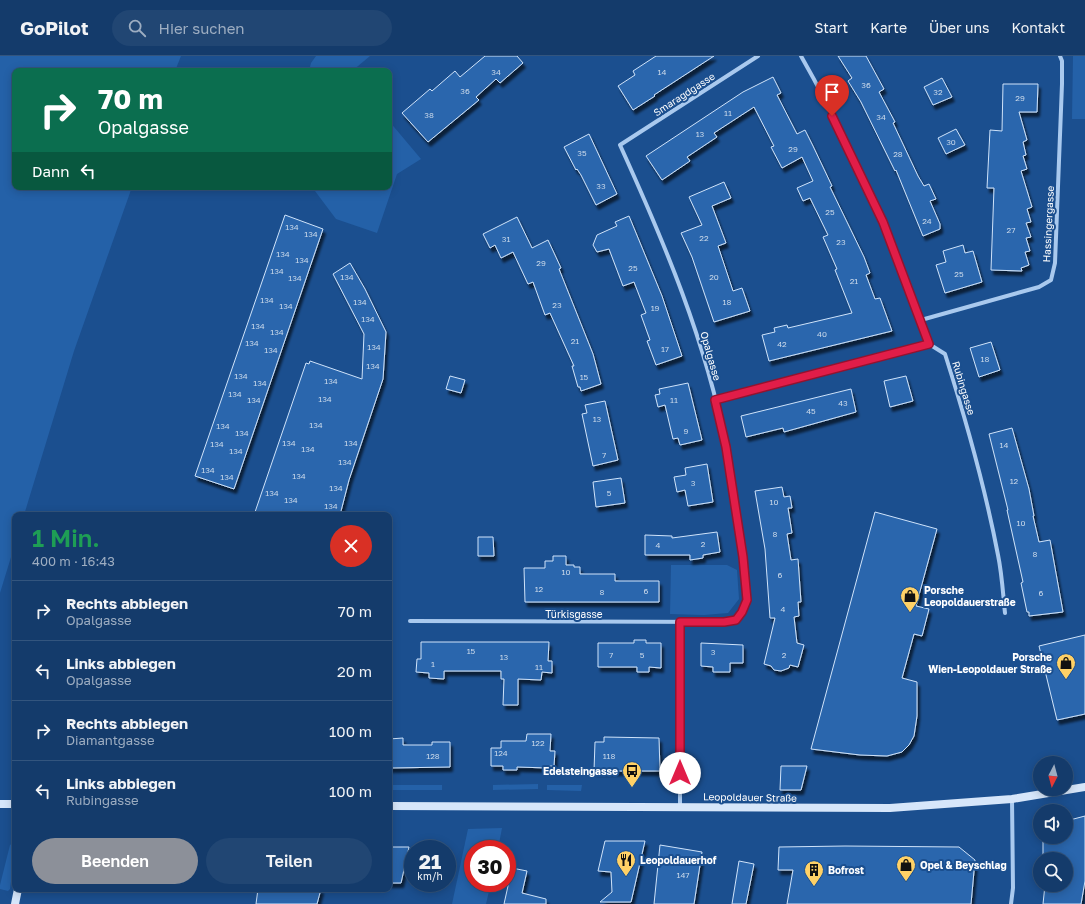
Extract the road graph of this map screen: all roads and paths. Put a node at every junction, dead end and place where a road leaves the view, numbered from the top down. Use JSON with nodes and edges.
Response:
{"nodes":[{"id":1,"x":758,"y":56,"type":"edge"},
{"id":2,"x":801,"y":56,"type":"edge"},
{"id":3,"x":1060,"y":56,"type":"edge"},
{"id":4,"x":620,"y":145,"type":"joint"},
{"id":5,"x":921,"y":320,"type":"junction"},
{"id":6,"x":929,"y":344,"type":"junction"},
{"id":7,"x":715,"y":400,"type":"junction"},
{"id":8,"x":1005,"y":613,"type":"dead end"},
{"id":9,"x":410,"y":621,"type":"dead end"},
{"id":10,"x":680,"y":622,"type":"junction"},
{"id":11,"x":1085,"y":787,"type":"edge"},
{"id":12,"x":1012,"y":799,"type":"junction"},
{"id":13,"x":0,"y":804,"type":"edge"},
{"id":14,"x":12,"y":804,"type":"edge"},
{"id":15,"x":392,"y":806,"type":"edge"},
{"id":16,"x":680,"y":807,"type":"junction"},
{"id":17,"x":17,"y":892,"type":"edge"},
{"id":18,"x":15,"y":904,"type":"edge"},
{"id":19,"x":1011,"y":904,"type":"edge"}],
"edges":[{"from":1,"to":4,"type":"street","name":"Smaragdgasse"},
{"from":2,"to":5,"type":"street"},
{"from":3,"to":5,"type":"street","name":"Hassingergasse"},
{"from":4,"to":7,"type":"street","name":"Opalgasse"},
{"from":5,"to":6,"type":"street"},
{"from":6,"to":7,"type":"street"},
{"from":6,"to":8,"type":"street","name":"Rubingasse"},
{"from":7,"to":10,"type":"street","name":"Opalgasse"},
{"from":9,"to":10,"type":"street","name":"Türkisgasse"},
{"from":10,"to":16,"type":"street"},
{"from":11,"to":12,"type":"main road","name":"Leopoldauer Straße"},
{"from":12,"to":16,"type":"main road","name":"Leopoldauer Straße"},
{"from":12,"to":19,"type":"street"},
{"from":13,"to":14,"type":"main road"},
{"from":15,"to":16,"type":"main road","name":"Leopoldauer Straße"},
{"from":17,"to":18,"type":"main road"}]}
